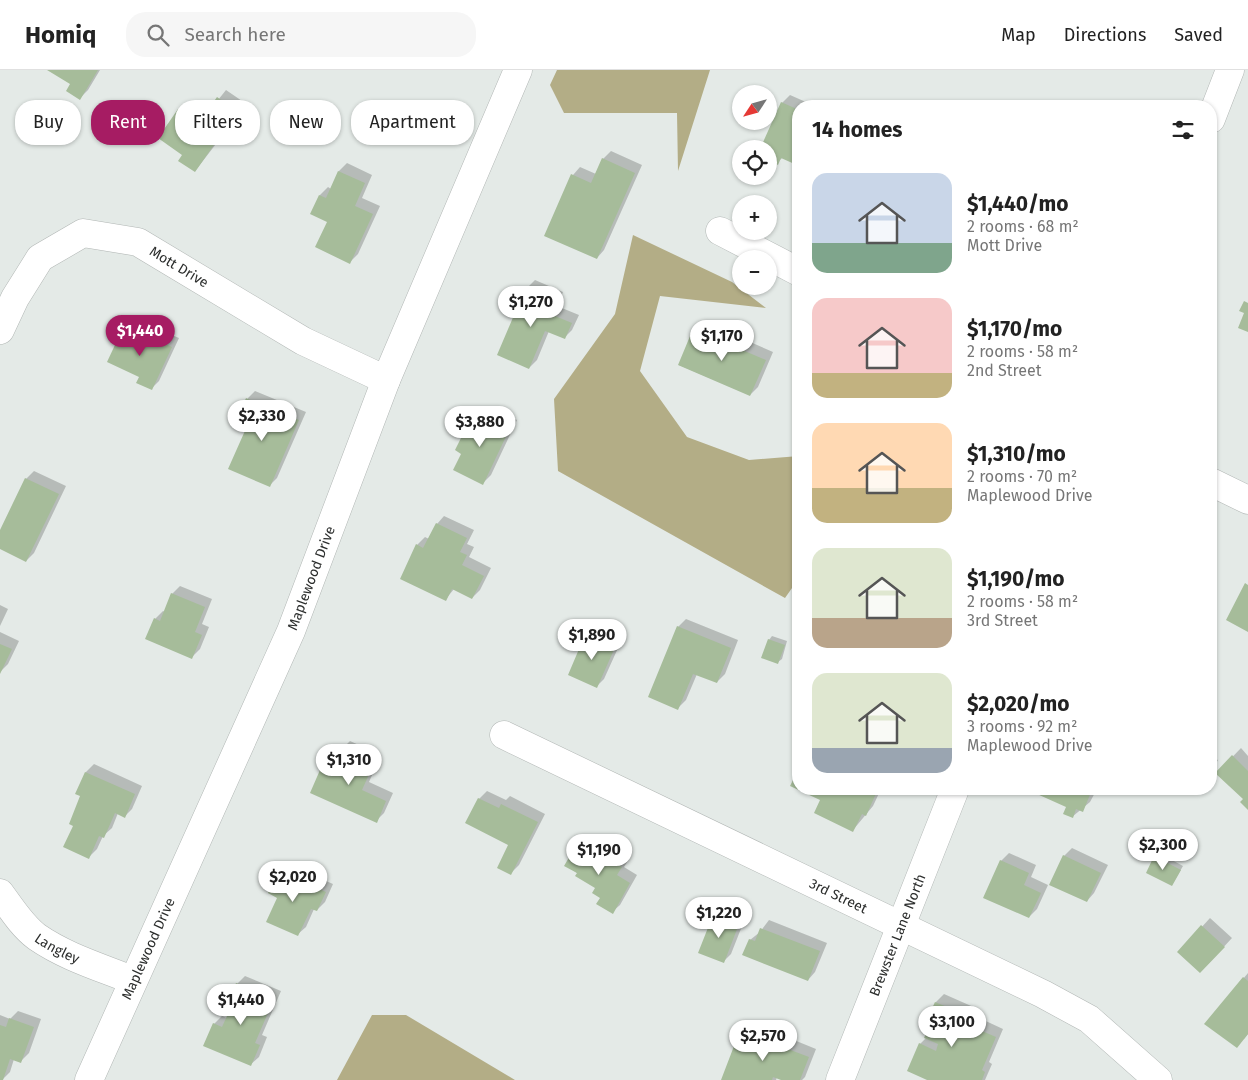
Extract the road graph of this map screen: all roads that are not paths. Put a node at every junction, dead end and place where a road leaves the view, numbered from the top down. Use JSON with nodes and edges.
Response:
{"nodes":[{"id":1,"x":518,"y":70,"type":"edge"},
{"id":2,"x":1230,"y":70,"type":"edge"},
{"id":3,"x":1217,"y":104,"type":"edge"},
{"id":4,"x":720,"y":231,"type":"dead end"},
{"id":5,"x":792,"y":268,"type":"edge"},
{"id":6,"x":0,"y":330,"type":"edge"},
{"id":7,"x":386,"y":380,"type":"junction"},
{"id":8,"x":1217,"y":485,"type":"edge"},
{"id":9,"x":1248,"y":500,"type":"edge"},
{"id":10,"x":504,"y":736,"type":"dead end"},
{"id":11,"x":953,"y":795,"type":"edge"},
{"id":12,"x":0,"y":893,"type":"edge"},
{"id":13,"x":899,"y":926,"type":"junction"},
{"id":14,"x":132,"y":980,"type":"junction"},
{"id":15,"x":89,"y":1080,"type":"edge"},
{"id":16,"x":840,"y":1080,"type":"edge"},
{"id":17,"x":1158,"y":1080,"type":"edge"}],
"edges":[{"from":1,"to":7,"type":"street","name":"Maplewood Drive"},
{"from":2,"to":3,"type":"street"},
{"from":4,"to":5,"type":"street"},
{"from":6,"to":7,"type":"street","name":"Mott Drive"},
{"from":7,"to":14,"type":"street","name":"Maplewood Drive"},
{"from":8,"to":9,"type":"street"},
{"from":10,"to":13,"type":"street","name":"3rd Street"},
{"from":11,"to":13,"type":"street","name":"Brewster Lane North"},
{"from":12,"to":14,"type":"street","name":"Langley"},
{"from":13,"to":16,"type":"street","name":"Brewster Lane North"},
{"from":13,"to":17,"type":"street","name":"3rd Street"},
{"from":14,"to":15,"type":"street","name":"Maplewood Drive"}]}
